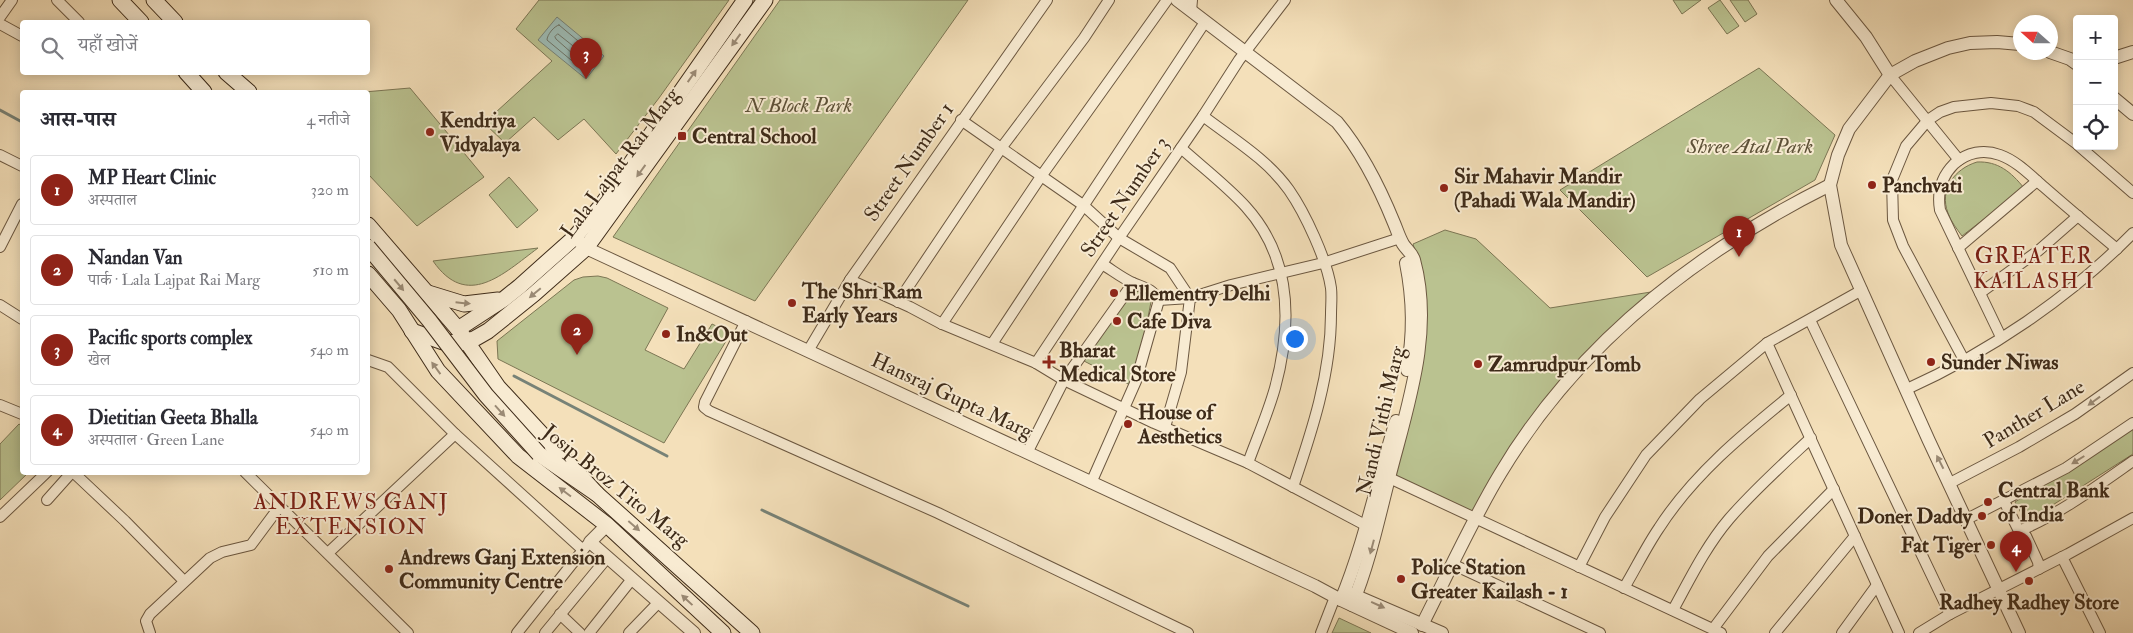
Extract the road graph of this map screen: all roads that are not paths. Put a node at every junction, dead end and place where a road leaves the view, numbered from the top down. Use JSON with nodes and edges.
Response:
{"nodes":[{"id":1,"x":12,"y":0,"type":"edge"},
{"id":2,"x":56,"y":0,"type":"edge"},
{"id":3,"x":120,"y":0,"type":"edge"},
{"id":4,"x":154,"y":0,"type":"edge"},
{"id":5,"x":745,"y":0,"type":"edge"},
{"id":6,"x":765,"y":0,"type":"edge"},
{"id":7,"x":1047,"y":0,"type":"edge"},
{"id":8,"x":1109,"y":0,"type":"edge"},
{"id":9,"x":1167,"y":0,"type":"edge"},
{"id":10,"x":1177,"y":0,"type":"edge"},
{"id":11,"x":1285,"y":0,"type":"edge"},
{"id":12,"x":1836,"y":0,"type":"edge"},
{"id":13,"x":1192,"y":5,"type":"edge"},
{"id":14,"x":0,"y":16,"type":"edge"},
{"id":15,"x":77,"y":20,"type":"edge"},
{"id":16,"x":139,"y":20,"type":"edge"},
{"id":17,"x":173,"y":20,"type":"edge"},
{"id":18,"x":1205,"y":22,"type":"junction"},
{"id":19,"x":0,"y":24,"type":"edge"},
{"id":20,"x":20,"y":35,"type":"edge"},
{"id":21,"x":2013,"y":43,"type":"edge"},
{"id":22,"x":1245,"y":51,"type":"junction"},
{"id":23,"x":2133,"y":52,"type":"edge"},
{"id":24,"x":2058,"y":55,"type":"edge"},
{"id":25,"x":2118,"y":57,"type":"edge"},
{"id":26,"x":2073,"y":60,"type":"edge"},
{"id":27,"x":189,"y":75,"type":"edge"},
{"id":28,"x":222,"y":75,"type":"edge"},
{"id":29,"x":229,"y":75,"type":"edge"},
{"id":30,"x":1890,"y":75,"type":"junction"},
{"id":31,"x":202,"y":90,"type":"edge"},
{"id":32,"x":234,"y":90,"type":"edge"},
{"id":33,"x":247,"y":90,"type":"edge"},
{"id":34,"x":2118,"y":101,"type":"edge"},
{"id":35,"x":2133,"y":114,"type":"edge"},
{"id":36,"x":1203,"y":116,"type":"junction"},
{"id":37,"x":961,"y":120,"type":"junction"},
{"id":38,"x":1928,"y":120,"type":"junction"},
{"id":39,"x":2073,"y":141,"type":"edge"},
{"id":40,"x":1002,"y":147,"type":"junction"},
{"id":41,"x":1181,"y":148,"type":"junction"},
{"id":42,"x":2084,"y":150,"type":"edge"},
{"id":43,"x":0,"y":155,"type":"edge"},
{"id":44,"x":1960,"y":160,"type":"junction"},
{"id":45,"x":20,"y":165,"type":"edge"},
{"id":46,"x":1042,"y":176,"type":"junction"},
{"id":47,"x":2037,"y":182,"type":"junction"},
{"id":48,"x":1830,"y":184,"type":"junction"},
{"id":49,"x":2133,"y":193,"type":"edge"},
{"id":50,"x":1084,"y":205,"type":"junction"},
{"id":51,"x":20,"y":208,"type":"edge"},
{"id":52,"x":2078,"y":216,"type":"junction"},
{"id":53,"x":370,"y":226,"type":"edge"},
{"id":54,"x":2133,"y":234,"type":"edge"},
{"id":55,"x":575,"y":237,"type":"junction"},
{"id":56,"x":1119,"y":238,"type":"junction"},
{"id":57,"x":1402,"y":242,"type":"junction"},
{"id":58,"x":0,"y":247,"type":"edge"},
{"id":59,"x":586,"y":248,"type":"junction"},
{"id":60,"x":1958,"y":248,"type":"junction"},
{"id":61,"x":370,"y":249,"type":"edge"},
{"id":62,"x":2117,"y":250,"type":"junction"},
{"id":63,"x":1323,"y":262,"type":"junction"},
{"id":64,"x":1102,"y":264,"type":"junction"},
{"id":65,"x":1282,"y":273,"type":"junction"},
{"id":66,"x":370,"y":276,"type":"edge"},
{"id":67,"x":850,"y":280,"type":"junction"},
{"id":68,"x":1133,"y":283,"type":"junction"},
{"id":69,"x":1862,"y":290,"type":"junction"},
{"id":70,"x":424,"y":292,"type":"junction"},
{"id":71,"x":1980,"y":293,"type":"junction"},
{"id":72,"x":1190,"y":298,"type":"junction"},
{"id":73,"x":504,"y":299,"type":"junction"},
{"id":74,"x":1159,"y":300,"type":"junction"},
{"id":75,"x":898,"y":302,"type":"junction"},
{"id":76,"x":0,"y":305,"type":"edge"},
{"id":77,"x":20,"y":318,"type":"edge"},
{"id":78,"x":1810,"y":320,"type":"junction"},
{"id":79,"x":746,"y":321,"type":"junction"},
{"id":80,"x":942,"y":324,"type":"junction"},
{"id":81,"x":458,"y":329,"type":"junction"},
{"id":82,"x":412,"y":331,"type":"junction"},
{"id":83,"x":488,"y":331,"type":"junction"},
{"id":84,"x":2001,"y":337,"type":"junction"},
{"id":85,"x":466,"y":342,"type":"junction"},
{"id":86,"x":1768,"y":343,"type":"junction"},
{"id":87,"x":992,"y":344,"type":"junction"},
{"id":88,"x":808,"y":350,"type":"junction"},
{"id":89,"x":1964,"y":360,"type":"junction"},
{"id":90,"x":370,"y":361,"type":"edge"},
{"id":91,"x":1036,"y":363,"type":"junction"},
{"id":92,"x":483,"y":365,"type":"junction"},
{"id":93,"x":2133,"y":373,"type":"edge"},
{"id":94,"x":1064,"y":380,"type":"junction"},
{"id":95,"x":454,"y":389,"type":"junction"},
{"id":96,"x":1907,"y":389,"type":"junction"},
{"id":97,"x":1791,"y":395,"type":"junction"},
{"id":98,"x":0,"y":405,"type":"edge"},
{"id":99,"x":1125,"y":408,"type":"junction"},
{"id":100,"x":20,"y":413,"type":"edge"},
{"id":101,"x":2133,"y":423,"type":"edge"},
{"id":102,"x":1165,"y":427,"type":"junction"},
{"id":103,"x":455,"y":434,"type":"junction"},
{"id":104,"x":1810,"y":438,"type":"junction"},
{"id":105,"x":1028,"y":453,"type":"junction"},
{"id":106,"x":2133,"y":461,"type":"edge"},
{"id":107,"x":1248,"y":463,"type":"junction"},
{"id":108,"x":43,"y":475,"type":"edge"},
{"id":109,"x":70,"y":475,"type":"edge"},
{"id":110,"x":76,"y":475,"type":"edge"},
{"id":111,"x":248,"y":475,"type":"edge"},
{"id":112,"x":1384,"y":475,"type":"junction"},
{"id":113,"x":1091,"y":483,"type":"junction"},
{"id":114,"x":1950,"y":483,"type":"junction"},
{"id":115,"x":1293,"y":487,"type":"junction"},
{"id":116,"x":1834,"y":489,"type":"junction"},
{"id":117,"x":598,"y":494,"type":"junction"},
{"id":118,"x":47,"y":500,"type":"dead end"},
{"id":119,"x":2004,"y":501,"type":"junction"},
{"id":120,"x":280,"y":506,"type":"junction"},
{"id":121,"x":0,"y":517,"type":"edge"},
{"id":122,"x":1475,"y":518,"type":"junction"},
{"id":123,"x":2133,"y":518,"type":"edge"},
{"id":124,"x":1966,"y":519,"type":"junction"},
{"id":125,"x":607,"y":525,"type":"junction"},
{"id":126,"x":1367,"y":526,"type":"junction"},
{"id":127,"x":2019,"y":531,"type":"junction"},
{"id":128,"x":1855,"y":536,"type":"junction"},
{"id":129,"x":586,"y":546,"type":"junction"},
{"id":130,"x":328,"y":553,"type":"junction"},
{"id":131,"x":2062,"y":557,"type":"junction"},
{"id":132,"x":607,"y":558,"type":"junction"},
{"id":133,"x":1452,"y":564,"type":"junction"},
{"id":134,"x":1579,"y":567,"type":"junction"},
{"id":135,"x":2039,"y":569,"type":"junction"},
{"id":136,"x":632,"y":579,"type":"junction"},
{"id":137,"x":184,"y":581,"type":"junction"},
{"id":138,"x":1877,"y":585,"type":"junction"},
{"id":139,"x":1624,"y":588,"type":"junction"},
{"id":140,"x":1999,"y":589,"type":"junction"},
{"id":141,"x":1346,"y":598,"type":"junction"},
{"id":142,"x":659,"y":602,"type":"junction"},
{"id":143,"x":1673,"y":610,"type":"junction"},
{"id":144,"x":560,"y":614,"type":"junction"},
{"id":145,"x":1950,"y":614,"type":"junction"},
{"id":146,"x":1422,"y":625,"type":"junction"},
{"id":147,"x":686,"y":631,"type":"edge"},
{"id":148,"x":1717,"y":631,"type":"edge"},
{"id":149,"x":150,"y":633,"type":"edge"},
{"id":150,"x":408,"y":633,"type":"edge"},
{"id":151,"x":517,"y":633,"type":"edge"},
{"id":152,"x":545,"y":633,"type":"edge"},
{"id":153,"x":580,"y":633,"type":"edge"},
{"id":154,"x":589,"y":633,"type":"edge"},
{"id":155,"x":630,"y":633,"type":"edge"},
{"id":156,"x":723,"y":633,"type":"edge"},
{"id":157,"x":752,"y":633,"type":"edge"},
{"id":158,"x":1188,"y":633,"type":"edge"},
{"id":159,"x":1321,"y":633,"type":"edge"},
{"id":160,"x":1412,"y":633,"type":"edge"},
{"id":161,"x":1442,"y":633,"type":"edge"},
{"id":162,"x":1600,"y":633,"type":"edge"},
{"id":163,"x":1775,"y":633,"type":"edge"},
{"id":164,"x":1842,"y":633,"type":"edge"},
{"id":165,"x":1899,"y":633,"type":"edge"},
{"id":166,"x":1919,"y":633,"type":"edge"},
{"id":167,"x":2019,"y":633,"type":"edge"},
{"id":168,"x":2100,"y":633,"type":"edge"}],
"edges":[{"from":1,"to":14,"type":"street"},
{"from":2,"to":15,"type":"street"},
{"from":3,"to":16,"type":"main road"},
{"from":4,"to":17,"type":"main road"},
{"from":55,"to":5,"type":"main road","name":"Lala Lajpat Rai Marg","one_way":true},
{"from":6,"to":59,"type":"main road","name":"Lala Lajpat Rai Marg","one_way":true},
{"from":7,"to":37,"type":"street","name":"Street Number 1"},
{"from":8,"to":40,"type":"street"},
{"from":9,"to":46,"type":"street"},
{"from":10,"to":13,"type":"street","name":"Nandi Vithi Marg"},
{"from":11,"to":22,"type":"street","name":"Street Number 3"},
{"from":12,"to":30,"type":"street"},
{"from":13,"to":18,"type":"street","name":"Nandi Vithi Marg"},
{"from":18,"to":22,"type":"street","name":"Nandi Vithi Marg"},
{"from":18,"to":50,"type":"street"},
{"from":19,"to":20,"type":"street"},
{"from":21,"to":30,"type":"street"},
{"from":22,"to":36,"type":"street","name":"Street Number 3"},
{"from":22,"to":57,"type":"street","name":"Nandi Vithi Marg"},
{"from":23,"to":25,"type":"street"},
{"from":24,"to":26,"type":"street"},
{"from":27,"to":31,"type":"main road"},
{"from":28,"to":32,"type":"main road"},
{"from":29,"to":33,"type":"main road"},
{"from":30,"to":38,"type":"street"},
{"from":30,"to":48,"type":"street"},
{"from":34,"to":35,"type":"street"},
{"from":36,"to":41,"type":"street","name":"Street Number 3"},
{"from":36,"to":63,"type":"street"},
{"from":37,"to":40,"type":"street"},
{"from":37,"to":67,"type":"street","name":"Street Number 1"},
{"from":38,"to":39,"type":"street"},
{"from":38,"to":44,"type":"street"},
{"from":38,"to":89,"type":"street"},
{"from":40,"to":46,"type":"street"},
{"from":40,"to":75,"type":"street"},
{"from":41,"to":56,"type":"street","name":"Street Number 3"},
{"from":41,"to":65,"type":"street"},
{"from":42,"to":49,"type":"street"},
{"from":43,"to":45,"type":"street"},
{"from":44,"to":47,"type":"street"},
{"from":44,"to":60,"type":"street"},
{"from":46,"to":50,"type":"street"},
{"from":46,"to":80,"type":"street"},
{"from":47,"to":52,"type":"street"},
{"from":47,"to":60,"type":"street"},
{"from":48,"to":69,"type":"street"},
{"from":48,"to":122,"type":"street"},
{"from":50,"to":56,"type":"street"},
{"from":50,"to":87,"type":"street"},
{"from":51,"to":58,"type":"street"},
{"from":52,"to":62,"type":"street"},
{"from":52,"to":71,"type":"street"},
{"from":53,"to":70,"type":"main road"},
{"from":54,"to":62,"type":"street"},
{"from":55,"to":59,"type":"street","name":"Hansraj Gupta Marg"},
{"from":55,"to":73,"type":"main road","name":"Lala Lajpat Rai Marg"},
{"from":56,"to":64,"type":"street","name":"Street Number 3"},
{"from":56,"to":72,"type":"street"},
{"from":57,"to":63,"type":"street"},
{"from":57,"to":112,"type":"street","name":"Nandi Vithi Marg"},
{"from":59,"to":79,"type":"street","name":"Hansraj Gupta Marg"},
{"from":59,"to":83,"type":"main road","name":"Lala Lajpat Rai Marg","one_way":true},
{"from":60,"to":71,"type":"street"},
{"from":61,"to":117,"type":"main road","name":"Josip Broz Tito Marg","one_way":true,"bridge":true},
{"from":62,"to":84,"type":"street"},
{"from":63,"to":65,"type":"street"},
{"from":63,"to":115,"type":"street"},
{"from":64,"to":68,"type":"street"},
{"from":64,"to":91,"type":"street","name":"Street Number 3"},
{"from":65,"to":72,"type":"street"},
{"from":65,"to":107,"type":"street"},
{"from":66,"to":82,"type":"main road","name":"Josip Broz Tito Marg"},
{"from":67,"to":75,"type":"street"},
{"from":67,"to":88,"type":"street","name":"Street Number 1"},
{"from":68,"to":74,"type":"street"},
{"from":68,"to":94,"type":"street"},
{"from":69,"to":78,"type":"street"},
{"from":69,"to":96,"type":"street"},
{"from":70,"to":73,"type":"main road","one_way":true},
{"from":70,"to":81,"type":"main road"},
{"from":71,"to":84,"type":"street"},
{"from":72,"to":74,"type":"street"},
{"from":72,"to":102,"type":"street"},
{"from":73,"to":81,"type":"main road","name":"Lala Lajpat Rai Marg"},
{"from":74,"to":99,"type":"street"},
{"from":75,"to":80,"type":"street"},
{"from":76,"to":77,"type":"street"},
{"from":78,"to":86,"type":"street"},
{"from":78,"to":145,"type":"street"},
{"from":79,"to":88,"type":"street","name":"Hansraj Gupta Marg"},
{"from":79,"to":158,"type":"street"},
{"from":80,"to":87,"type":"street"},
{"from":81,"to":85,"type":"main road"},
{"from":82,"to":85,"type":"main road"},
{"from":95,"to":82,"type":"main road","name":"Josip Broz Tito Marg","one_way":true},
{"from":83,"to":85,"type":"main road","name":"Lala Lajpat Rai Marg"},
{"from":83,"to":92,"type":"main road"},
{"from":84,"to":89,"type":"street"},
{"from":85,"to":92,"type":"main road"},
{"from":86,"to":97,"type":"street"},
{"from":86,"to":134,"type":"street"},
{"from":87,"to":91,"type":"street"},
{"from":88,"to":105,"type":"street","name":"Hansraj Gupta Marg"},
{"from":89,"to":96,"type":"street"},
{"from":90,"to":103,"type":"street"},
{"from":91,"to":94,"type":"street"},
{"from":92,"to":95,"type":"main road"},
{"from":92,"to":117,"type":"main road"},
{"from":93,"to":114,"type":"street","name":"Panther Lane","one_way":true},
{"from":94,"to":99,"type":"street"},
{"from":94,"to":105,"type":"street"},
{"from":125,"to":95,"type":"main road","name":"Josip Broz Tito Marg","one_way":true},
{"from":114,"to":96,"type":"street","one_way":true},
{"from":97,"to":104,"type":"street"},
{"from":97,"to":139,"type":"street"},
{"from":98,"to":100,"type":"street"},
{"from":99,"to":102,"type":"street"},
{"from":99,"to":113,"type":"street"},
{"from":101,"to":119,"type":"street","one_way":true},
{"from":102,"to":107,"type":"street"},
{"from":103,"to":129,"type":"street"},
{"from":103,"to":130,"type":"street"},
{"from":104,"to":116,"type":"street"},
{"from":104,"to":143,"type":"street"},
{"from":105,"to":113,"type":"street","name":"Hansraj Gupta Marg"},
{"from":106,"to":127,"type":"street"},
{"from":107,"to":115,"type":"street"},
{"from":108,"to":121,"type":"street"},
{"from":109,"to":118,"type":"street"},
{"from":110,"to":137,"type":"street"},
{"from":111,"to":120,"type":"street"},
{"from":112,"to":122,"type":"street"},
{"from":112,"to":126,"type":"street","name":"Nandi Vithi Marg"},
{"from":112,"to":141,"type":"street","name":"Nandi Vithi Marg","one_way":true},
{"from":113,"to":141,"type":"street","name":"Hansraj Gupta Marg"},
{"from":114,"to":124,"type":"street"},
{"from":115,"to":126,"type":"street"},
{"from":116,"to":128,"type":"street"},
{"from":116,"to":148,"type":"street"},
{"from":117,"to":157,"type":"main road","name":"Josip Broz Tito Marg","one_way":true},
{"from":119,"to":124,"type":"street"},
{"from":119,"to":127,"type":"street"},
{"from":120,"to":130,"type":"street"},
{"from":120,"to":137,"type":"street"},
{"from":122,"to":133,"type":"street"},
{"from":122,"to":134,"type":"street"},
{"from":123,"to":131,"type":"street"},
{"from":124,"to":140,"type":"street"},
{"from":125,"to":129,"type":"street"},
{"from":156,"to":125,"type":"main road","name":"Josip Broz Tito Marg","one_way":true},
{"from":126,"to":141,"type":"street","name":"Nandi Vithi Marg"},
{"from":127,"to":135,"type":"street"},
{"from":128,"to":138,"type":"street"},
{"from":128,"to":163,"type":"street"},
{"from":129,"to":132,"type":"street"},
{"from":129,"to":151,"type":"street"},
{"from":130,"to":150,"type":"street"},
{"from":131,"to":135,"type":"street"},
{"from":131,"to":168,"type":"street"},
{"from":132,"to":136,"type":"street"},
{"from":132,"to":144,"type":"street"},
{"from":133,"to":146,"type":"street"},
{"from":133,"to":162,"type":"street"},
{"from":134,"to":139,"type":"street"},
{"from":135,"to":140,"type":"street"},
{"from":136,"to":142,"type":"street"},
{"from":136,"to":154,"type":"street"},
{"from":137,"to":149,"type":"street"},
{"from":138,"to":164,"type":"street"},
{"from":138,"to":165,"type":"street"},
{"from":139,"to":143,"type":"street"},
{"from":140,"to":145,"type":"street"},
{"from":140,"to":167,"type":"street"},
{"from":141,"to":146,"type":"street","name":"Hansraj Gupta Marg","one_way":true},
{"from":141,"to":159,"type":"street"},
{"from":141,"to":160,"type":"street","name":"Hansraj Gupta Marg"},
{"from":142,"to":147,"type":"street"},
{"from":142,"to":155,"type":"street"},
{"from":143,"to":148,"type":"street"},
{"from":144,"to":152,"type":"street"},
{"from":144,"to":153,"type":"street"},
{"from":145,"to":166,"type":"street"},
{"from":146,"to":161,"type":"street","name":"Hansraj Gupta Marg"}]}
